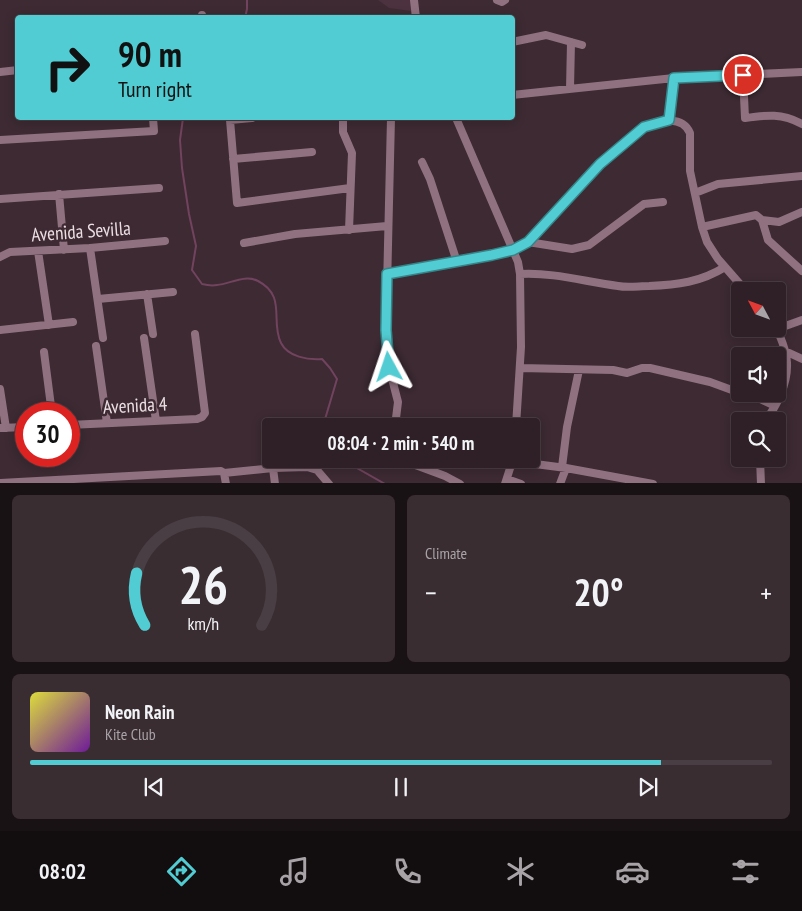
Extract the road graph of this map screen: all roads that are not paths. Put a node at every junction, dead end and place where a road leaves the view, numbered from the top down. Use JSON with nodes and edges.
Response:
{"nodes":[{"id":1,"x":414,"y":0,"type":"edge"},
{"id":2,"x":497,"y":0,"type":"edge"},
{"id":3,"x":505,"y":0,"type":"edge"},
{"id":4,"x":416,"y":15,"type":"edge"},
{"id":5,"x":515,"y":41,"type":"edge"},
{"id":6,"x":571,"y":42,"type":"junction"},
{"id":7,"x":582,"y":45,"type":"dead end"},
{"id":8,"x":15,"y":70,"type":"edge"},
{"id":9,"x":0,"y":72,"type":"edge"},
{"id":10,"x":802,"y":72,"type":"edge"},
{"id":11,"x":743,"y":75,"type":"junction"},
{"id":12,"x":674,"y":78,"type":"junction"},
{"id":13,"x":570,"y":89,"type":"junction"},
{"id":14,"x":515,"y":95,"type":"edge"},
{"id":15,"x":153,"y":120,"type":"edge"},
{"id":16,"x":230,"y":120,"type":"edge"},
{"id":17,"x":343,"y":120,"type":"edge"},
{"id":18,"x":391,"y":120,"type":"edge"},
{"id":19,"x":457,"y":120,"type":"edge"},
{"id":20,"x":669,"y":120,"type":"junction"},
{"id":21,"x":802,"y":124,"type":"edge"},
{"id":22,"x":0,"y":140,"type":"edge"},
{"id":23,"x":312,"y":152,"type":"dead end"},
{"id":24,"x":233,"y":159,"type":"junction"},
{"id":25,"x":422,"y":162,"type":"dead end"},
{"id":26,"x":802,"y":176,"type":"edge"},
{"id":27,"x":159,"y":188,"type":"dead end"},
{"id":28,"x":350,"y":188,"type":"junction"},
{"id":29,"x":694,"y":193,"type":"junction"},
{"id":30,"x":59,"y":194,"type":"junction"},
{"id":31,"x":0,"y":200,"type":"edge"},
{"id":32,"x":662,"y":202,"type":"dead end"},
{"id":33,"x":802,"y":212,"type":"edge"},
{"id":34,"x":762,"y":220,"type":"junction"},
{"id":35,"x":387,"y":226,"type":"junction"},
{"id":36,"x":702,"y":227,"type":"junction"},
{"id":37,"x":348,"y":230,"type":"junction"},
{"id":38,"x":165,"y":241,"type":"dead end"},
{"id":39,"x":528,"y":242,"type":"junction"},
{"id":40,"x":244,"y":243,"type":"dead end"},
{"id":41,"x":90,"y":248,"type":"junction"},
{"id":42,"x":64,"y":250,"type":"junction"},
{"id":43,"x":513,"y":250,"type":"junction"},
{"id":44,"x":38,"y":251,"type":"junction"},
{"id":45,"x":0,"y":257,"type":"edge"},
{"id":46,"x":457,"y":262,"type":"junction"},
{"id":47,"x":725,"y":268,"type":"junction"},
{"id":48,"x":802,"y":271,"type":"edge"},
{"id":49,"x":387,"y":274,"type":"junction"},
{"id":50,"x":520,"y":274,"type":"junction"},
{"id":51,"x":738,"y":282,"type":"edge"},
{"id":52,"x":173,"y":292,"type":"dead end"},
{"id":53,"x":147,"y":294,"type":"junction"},
{"id":54,"x":98,"y":299,"type":"junction"},
{"id":55,"x":802,"y":320,"type":"edge"},
{"id":56,"x":73,"y":322,"type":"dead end"},
{"id":57,"x":49,"y":325,"type":"junction"},
{"id":58,"x":786,"y":326,"type":"edge"},
{"id":59,"x":0,"y":330,"type":"edge"},
{"id":60,"x":153,"y":334,"type":"dead end"},
{"id":61,"x":195,"y":334,"type":"dead end"},
{"id":62,"x":104,"y":338,"type":"dead end"},
{"id":63,"x":144,"y":338,"type":"dead end"},
{"id":64,"x":96,"y":346,"type":"dead end"},
{"id":65,"x":786,"y":351,"type":"edge"},
{"id":66,"x":44,"y":352,"type":"dead end"},
{"id":67,"x":802,"y":358,"type":"edge"},
{"id":68,"x":520,"y":368,"type":"junction"},
{"id":69,"x":579,"y":370,"type":"junction"},
{"id":70,"x":0,"y":388,"type":"edge"},
{"id":71,"x":731,"y":390,"type":"edge"},
{"id":72,"x":50,"y":402,"type":"edge"},
{"id":73,"x":767,"y":402,"type":"edge"},
{"id":74,"x":777,"y":402,"type":"edge"},
{"id":75,"x":775,"y":406,"type":"junction"},
{"id":76,"x":771,"y":412,"type":"edge"},
{"id":77,"x":397,"y":418,"type":"edge"},
{"id":78,"x":517,"y":418,"type":"edge"},
{"id":79,"x":156,"y":420,"type":"junction"},
{"id":80,"x":107,"y":423,"type":"junction"},
{"id":81,"x":80,"y":424,"type":"edge"},
{"id":82,"x":3,"y":428,"type":"edge"},
{"id":83,"x":540,"y":464,"type":"edge"},
{"id":84,"x":760,"y":467,"type":"edge"},
{"id":85,"x":273,"y":468,"type":"joint"},
{"id":86,"x":312,"y":468,"type":"edge"},
{"id":87,"x":423,"y":468,"type":"edge"},
{"id":88,"x":510,"y":468,"type":"edge"},
{"id":89,"x":564,"y":468,"type":"junction"},
{"id":90,"x":224,"y":473,"type":"junction"},
{"id":91,"x":506,"y":481,"type":"edge"},
{"id":92,"x":0,"y":483,"type":"edge"},
{"id":93,"x":226,"y":483,"type":"edge"},
{"id":94,"x":275,"y":483,"type":"edge"},
{"id":95,"x":328,"y":483,"type":"edge"},
{"id":96,"x":458,"y":483,"type":"edge"},
{"id":97,"x":560,"y":483,"type":"edge"},
{"id":98,"x":647,"y":483,"type":"edge"},
{"id":99,"x":761,"y":483,"type":"edge"}],
"edges":[{"from":1,"to":4,"type":"street"},
{"from":2,"to":3,"type":"street"},
{"from":5,"to":6,"type":"street"},
{"from":6,"to":7,"type":"street"},
{"from":6,"to":13,"type":"street"},
{"from":8,"to":9,"type":"street"},
{"from":10,"to":11,"type":"street"},
{"from":11,"to":12,"type":"street"},
{"from":11,"to":21,"type":"street"},
{"from":12,"to":13,"type":"street"},
{"from":12,"to":20,"type":"street"},
{"from":13,"to":14,"type":"street"},
{"from":15,"to":22,"type":"street"},
{"from":16,"to":24,"type":"street"},
{"from":17,"to":28,"type":"street"},
{"from":18,"to":35,"type":"street"},
{"from":19,"to":43,"type":"street"},
{"from":20,"to":29,"type":"street"},
{"from":20,"to":39,"type":"street"},
{"from":23,"to":24,"type":"street"},
{"from":24,"to":28,"type":"street"},
{"from":25,"to":46,"type":"street"},
{"from":26,"to":29,"type":"street"},
{"from":27,"to":30,"type":"street"},
{"from":28,"to":37,"type":"street"},
{"from":29,"to":36,"type":"street"},
{"from":30,"to":31,"type":"street"},
{"from":30,"to":42,"type":"street"},
{"from":32,"to":39,"type":"street"},
{"from":33,"to":34,"type":"street"},
{"from":34,"to":36,"type":"street"},
{"from":34,"to":48,"type":"street"},
{"from":35,"to":37,"type":"street"},
{"from":35,"to":49,"type":"street"},
{"from":36,"to":47,"type":"street"},
{"from":37,"to":40,"type":"street"},
{"from":38,"to":41,"type":"street","name":"Avenida Sevilla"},
{"from":39,"to":43,"type":"street"},
{"from":41,"to":42,"type":"street","name":"Avenida Sevilla"},
{"from":41,"to":54,"type":"street"},
{"from":42,"to":44,"type":"street","name":"Avenida Sevilla"},
{"from":43,"to":46,"type":"street"},
{"from":43,"to":50,"type":"street"},
{"from":44,"to":45,"type":"street","name":"Avenida Sevilla"},
{"from":44,"to":57,"type":"street"},
{"from":46,"to":49,"type":"street"},
{"from":47,"to":50,"type":"street"},
{"from":47,"to":51,"type":"street"},
{"from":49,"to":77,"type":"street"},
{"from":50,"to":68,"type":"street"},
{"from":52,"to":53,"type":"street"},
{"from":53,"to":54,"type":"street"},
{"from":53,"to":60,"type":"street"},
{"from":54,"to":62,"type":"street"},
{"from":55,"to":58,"type":"street"},
{"from":56,"to":57,"type":"street"},
{"from":57,"to":59,"type":"street"},
{"from":61,"to":79,"type":"street","name":"Avenida 4"},
{"from":63,"to":79,"type":"street"},
{"from":64,"to":80,"type":"street"},
{"from":65,"to":67,"type":"street"},
{"from":66,"to":72,"type":"street"},
{"from":68,"to":69,"type":"street"},
{"from":68,"to":78,"type":"street"},
{"from":69,"to":71,"type":"street"},
{"from":69,"to":89,"type":"street"},
{"from":70,"to":82,"type":"street"},
{"from":73,"to":75,"type":"street"},
{"from":74,"to":75,"type":"street"},
{"from":75,"to":76,"type":"street"},
{"from":79,"to":80,"type":"street","name":"Avenida 4"},
{"from":80,"to":81,"type":"street","name":"Avenida 4"},
{"from":83,"to":89,"type":"street"},
{"from":84,"to":99,"type":"street"},
{"from":85,"to":90,"type":"street"},
{"from":85,"to":94,"type":"street"},
{"from":86,"to":95,"type":"street"},
{"from":87,"to":96,"type":"street"},
{"from":88,"to":91,"type":"street"},
{"from":89,"to":97,"type":"street"},
{"from":89,"to":98,"type":"street"},
{"from":90,"to":92,"type":"street"},
{"from":90,"to":93,"type":"street"}]}
